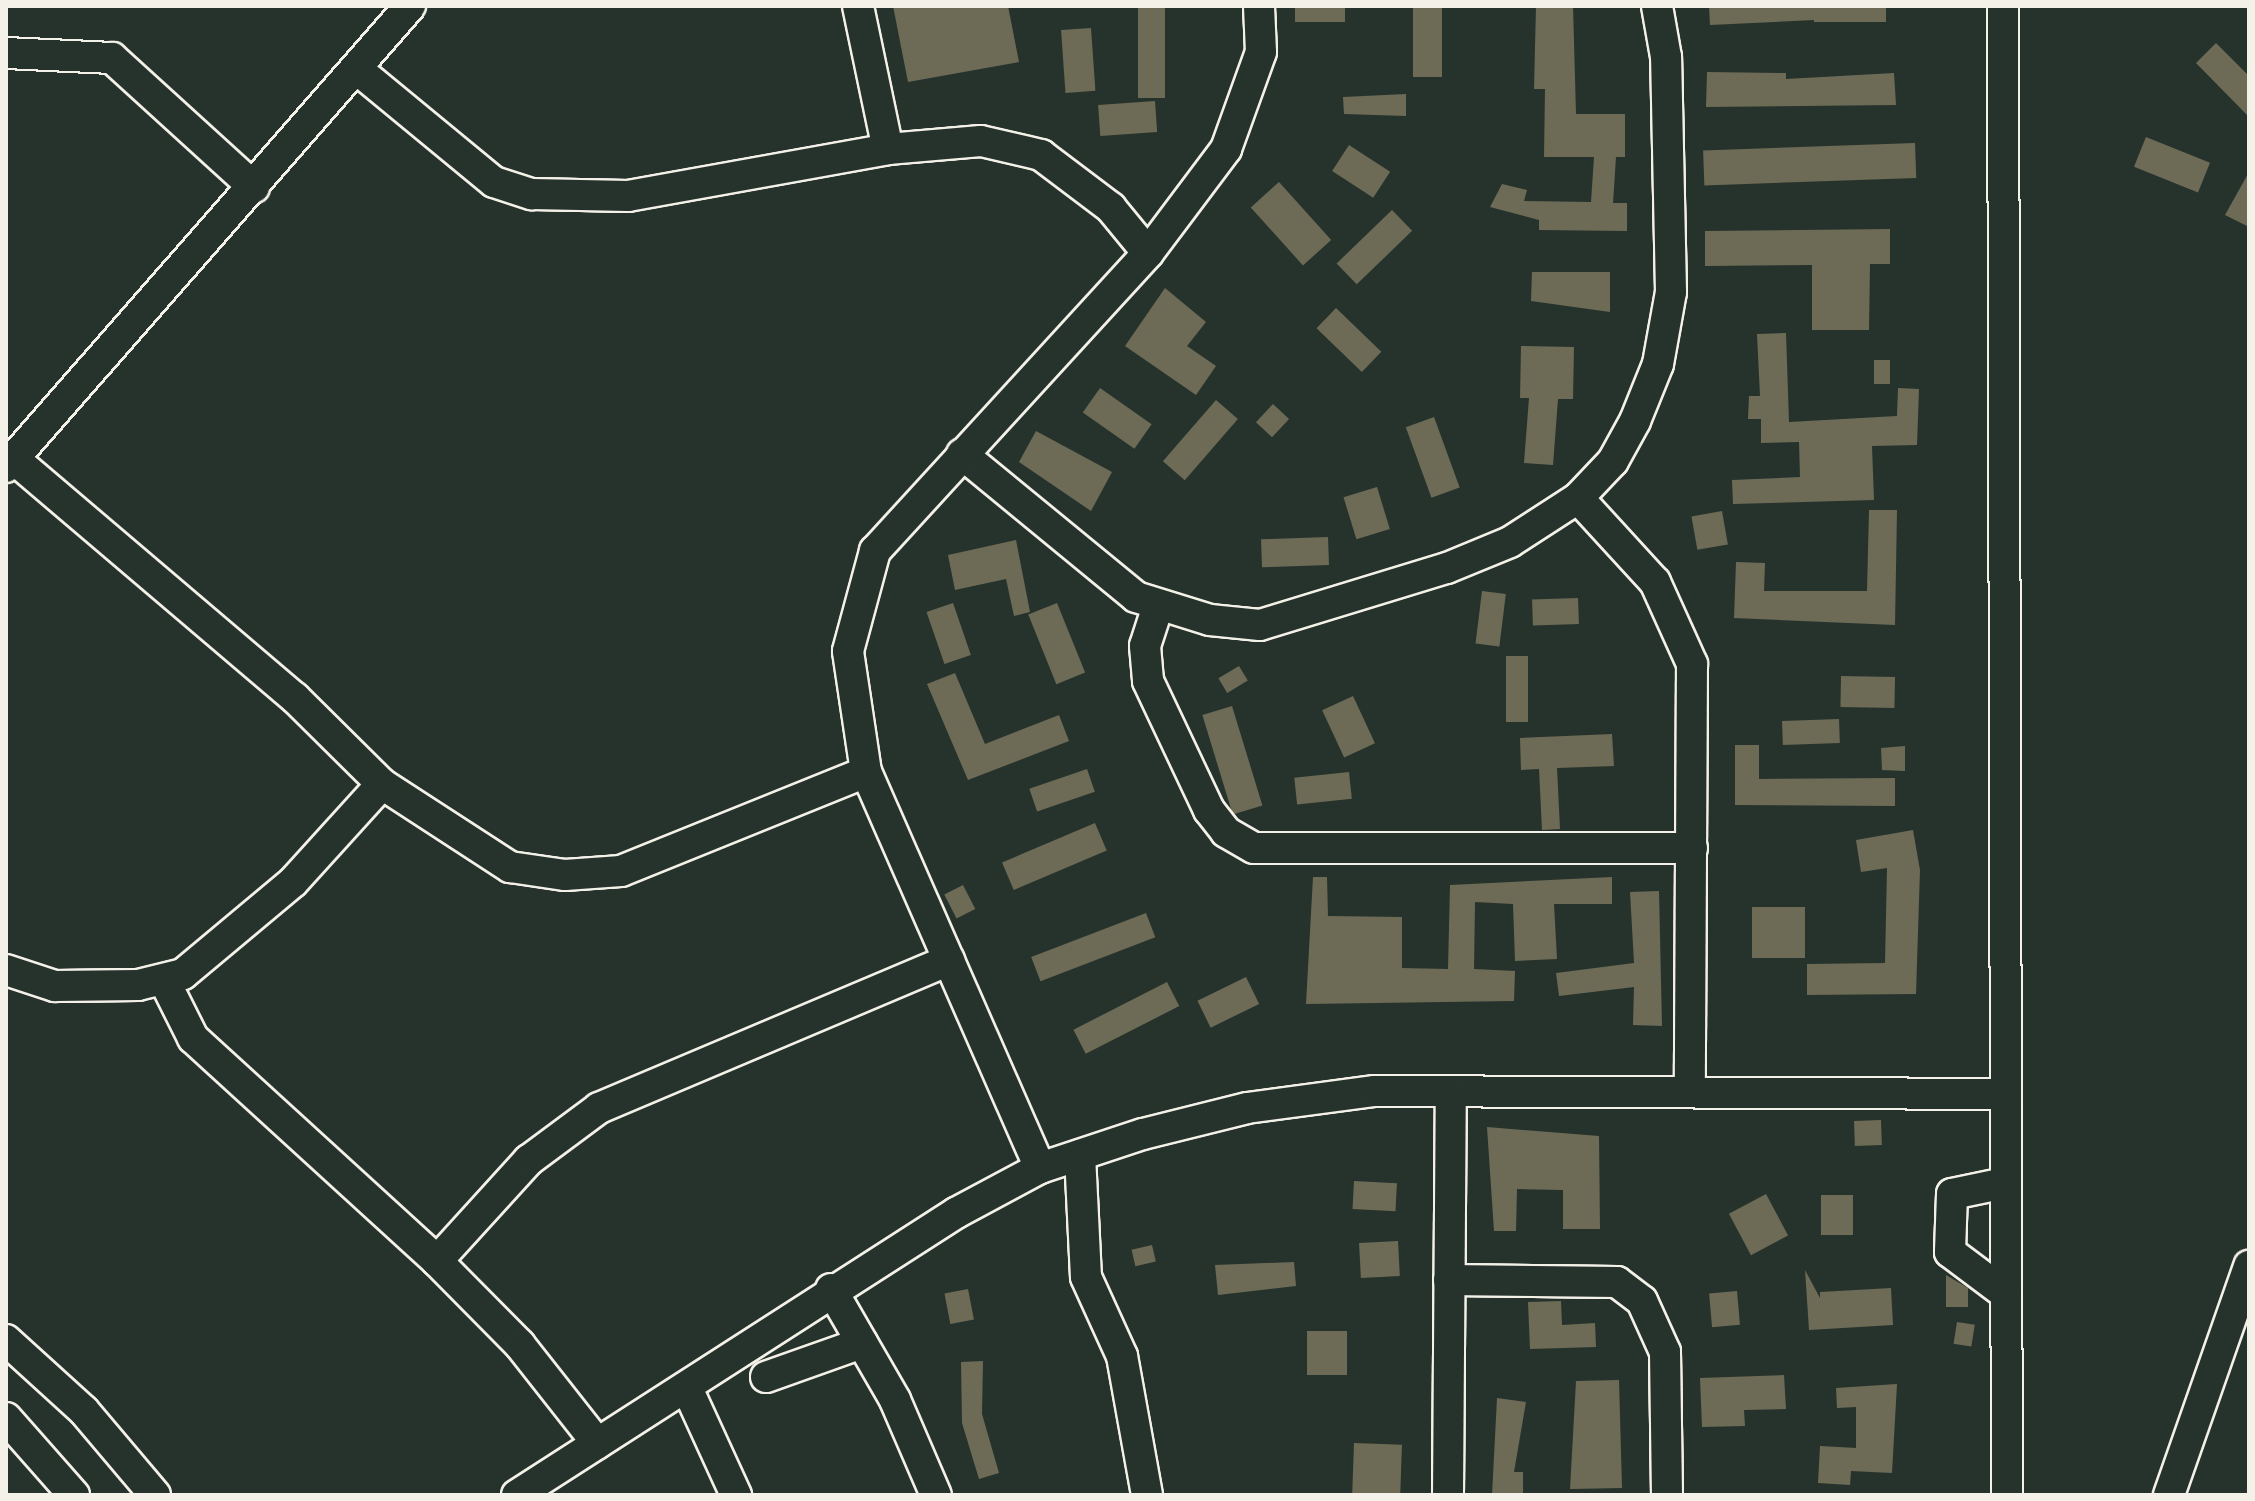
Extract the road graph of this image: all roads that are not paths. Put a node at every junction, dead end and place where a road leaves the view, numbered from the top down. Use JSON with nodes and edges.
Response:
{"nodes":[{"id":1,"x":410,"y":6,"type":"edge"},
{"id":2,"x":858,"y":6,"type":"edge"},
{"id":3,"x":1259,"y":6,"type":"edge"},
{"id":4,"x":1657,"y":6,"type":"edge"},
{"id":5,"x":2003,"y":6,"type":"edge"},
{"id":6,"x":6,"y":53,"type":"edge"},
{"id":7,"x":358,"y":70,"type":"junction"},
{"id":8,"x":888,"y":149,"type":"junction"},
{"id":9,"x":254,"y":187,"type":"junction"},
{"id":10,"x":1148,"y":253,"type":"junction"},
{"id":11,"x":962,"y":454,"type":"junction"},
{"id":12,"x":10,"y":463,"type":"edge"},
{"id":13,"x":1578,"y":498,"type":"junction"},
{"id":14,"x":1158,"y":606,"type":"junction"},
{"id":15,"x":866,"y":772,"type":"junction"},
{"id":16,"x":382,"y":784,"type":"junction"},
{"id":17,"x":1692,"y":848,"type":"junction"},
{"id":18,"x":949,"y":960,"type":"junction"},
{"id":19,"x":6,"y":970,"type":"edge"},
{"id":20,"x":165,"y":982,"type":"junction"},
{"id":21,"x":1690,"y":1090,"type":"junction"},
{"id":22,"x":1451,"y":1092,"type":"junction"},
{"id":23,"x":2005,"y":1094,"type":"junction"},
{"id":24,"x":1080,"y":1155,"type":"junction"},
{"id":25,"x":1040,"y":1168,"type":"junction"},
{"id":26,"x":2005,"y":1183,"type":"junction"},
{"id":27,"x":437,"y":1261,"type":"junction"},
{"id":28,"x":2249,"y":1266,"type":"edge"},
{"id":29,"x":1449,"y":1280,"type":"junction"},
{"id":30,"x":831,"y":1289,"type":"junction"},
{"id":31,"x":2006,"y":1294,"type":"junction"},
{"id":32,"x":6,"y":1340,"type":"edge"},
{"id":33,"x":862,"y":1343,"type":"junction"},
{"id":34,"x":766,"y":1377,"type":"dead end"},
{"id":35,"x":687,"y":1388,"type":"junction"},
{"id":36,"x":6,"y":1418,"type":"edge"},
{"id":37,"x":597,"y":1443,"type":"junction"},
{"id":38,"x":74,"y":1495,"type":"edge"},
{"id":39,"x":155,"y":1495,"type":"edge"},
{"id":40,"x":517,"y":1495,"type":"edge"},
{"id":41,"x":736,"y":1495,"type":"edge"},
{"id":42,"x":936,"y":1495,"type":"edge"},
{"id":43,"x":1147,"y":1495,"type":"edge"},
{"id":44,"x":1448,"y":1495,"type":"edge"},
{"id":45,"x":1667,"y":1495,"type":"edge"},
{"id":46,"x":2007,"y":1495,"type":"edge"},
{"id":47,"x":2169,"y":1495,"type":"edge"}],
"edges":[{"from":1,"to":7,"type":"street"},
{"from":2,"to":8,"type":"street"},
{"from":3,"to":10,"type":"street"},
{"from":4,"to":13,"type":"street"},
{"from":5,"to":23,"type":"street"},
{"from":6,"to":9,"type":"street"},
{"from":7,"to":8,"type":"street"},
{"from":7,"to":9,"type":"street"},
{"from":8,"to":10,"type":"street"},
{"from":9,"to":12,"type":"street"},
{"from":10,"to":11,"type":"street"},
{"from":11,"to":14,"type":"street"},
{"from":11,"to":15,"type":"street"},
{"from":12,"to":16,"type":"street"},
{"from":13,"to":14,"type":"street"},
{"from":13,"to":17,"type":"street"},
{"from":14,"to":17,"type":"street"},
{"from":15,"to":16,"type":"street"},
{"from":15,"to":18,"type":"street"},
{"from":16,"to":20,"type":"street"},
{"from":17,"to":21,"type":"street"},
{"from":18,"to":25,"type":"street"},
{"from":18,"to":27,"type":"street"},
{"from":19,"to":20,"type":"street"},
{"from":20,"to":27,"type":"street"},
{"from":21,"to":22,"type":"street"},
{"from":21,"to":23,"type":"street"},
{"from":22,"to":24,"type":"street"},
{"from":22,"to":29,"type":"street"},
{"from":23,"to":26,"type":"street"},
{"from":24,"to":25,"type":"street"},
{"from":24,"to":43,"type":"street"},
{"from":25,"to":30,"type":"street"},
{"from":26,"to":31,"type":"street"},
{"from":26,"to":31,"type":"street"},
{"from":27,"to":37,"type":"street"},
{"from":28,"to":47,"type":"street"},
{"from":29,"to":44,"type":"street"},
{"from":29,"to":45,"type":"street"},
{"from":30,"to":33,"type":"street"},
{"from":30,"to":35,"type":"street"},
{"from":31,"to":46,"type":"street"},
{"from":32,"to":39,"type":"street"},
{"from":33,"to":34,"type":"street"},
{"from":33,"to":42,"type":"street"},
{"from":35,"to":37,"type":"street"},
{"from":35,"to":41,"type":"street"},
{"from":36,"to":38,"type":"street"},
{"from":37,"to":40,"type":"street"}]}
